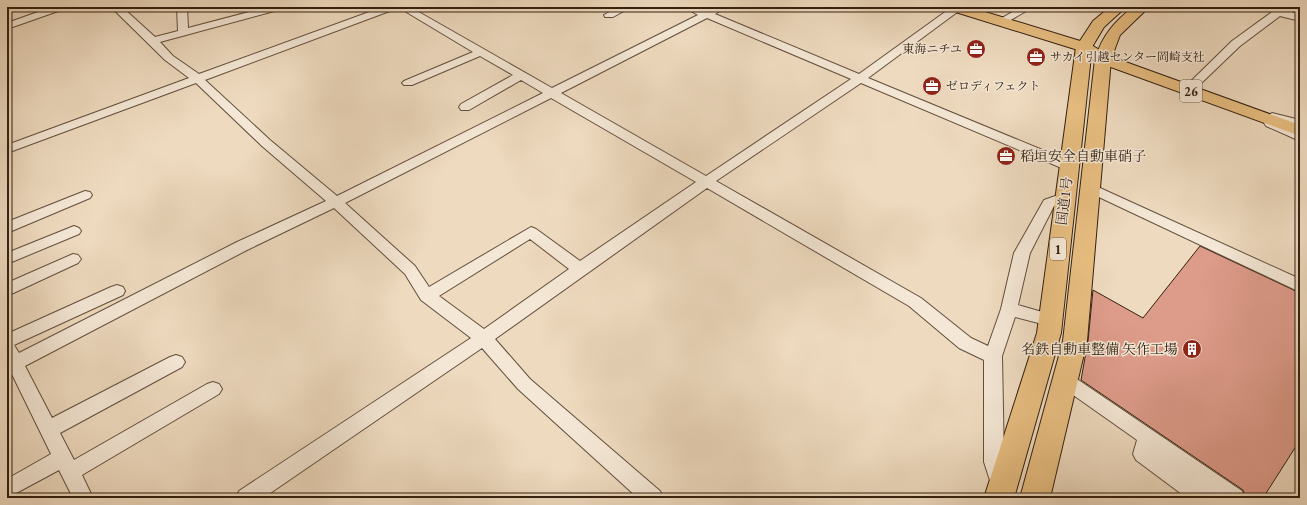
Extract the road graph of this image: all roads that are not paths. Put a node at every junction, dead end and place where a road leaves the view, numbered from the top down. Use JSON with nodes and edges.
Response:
{"nodes":[{"id":1,"x":23,"y":7,"type":"edge"},
{"id":2,"x":61,"y":7,"type":"edge"},
{"id":3,"x":116,"y":7,"type":"edge"},
{"id":4,"x":182,"y":7,"type":"edge"},
{"id":5,"x":279,"y":7,"type":"edge"},
{"id":6,"x":392,"y":7,"type":"edge"},
{"id":7,"x":403,"y":7,"type":"edge"},
{"id":8,"x":626,"y":7,"type":"edge"},
{"id":9,"x":689,"y":7,"type":"edge"},
{"id":10,"x":721,"y":7,"type":"edge"},
{"id":11,"x":956,"y":7,"type":"edge"},
{"id":12,"x":1028,"y":7,"type":"edge"},
{"id":13,"x":1119,"y":7,"type":"edge"},
{"id":14,"x":1142,"y":7,"type":"edge"},
{"id":15,"x":1290,"y":7,"type":"edge"},
{"id":16,"x":1279,"y":12,"type":"junction"},
{"id":17,"x":706,"y":14,"type":"junction"},
{"id":18,"x":35,"y":16,"type":"junction"},
{"id":19,"x":609,"y":16,"type":"dead end"},
{"id":20,"x":1300,"y":18,"type":"edge"},
{"id":21,"x":1000,"y":22,"type":"junction"},
{"id":22,"x":7,"y":26,"type":"edge"},
{"id":23,"x":183,"y":32,"type":"junction"},
{"id":24,"x":153,"y":41,"type":"junction"},
{"id":25,"x":1084,"y":47,"type":"junction"},
{"id":26,"x":480,"y":52,"type":"junction"},
{"id":27,"x":1103,"y":59,"type":"junction"},
{"id":28,"x":522,"y":75,"type":"junction"},
{"id":29,"x":198,"y":79,"type":"junction"},
{"id":30,"x":859,"y":79,"type":"junction"},
{"id":31,"x":408,"y":83,"type":"dead end"},
{"id":32,"x":1188,"y":90,"type":"junction"},
{"id":33,"x":553,"y":93,"type":"junction"},
{"id":34,"x":465,"y":107,"type":"dead end"},
{"id":35,"x":1236,"y":108,"type":"junction"},
{"id":36,"x":1300,"y":124,"type":"edge"},
{"id":37,"x":1300,"y":131,"type":"edge"},
{"id":38,"x":1300,"y":137,"type":"edge"},
{"id":39,"x":7,"y":149,"type":"edge"},
{"id":40,"x":1069,"y":166,"type":"junction"},
{"id":41,"x":707,"y":182,"type":"junction"},
{"id":42,"x":1089,"y":187,"type":"junction"},
{"id":43,"x":85,"y":195,"type":"dead end"},
{"id":44,"x":1064,"y":197,"type":"junction"},
{"id":45,"x":336,"y":202,"type":"junction"},
{"id":46,"x":7,"y":228,"type":"edge"},
{"id":47,"x":74,"y":231,"type":"dead end"},
{"id":48,"x":7,"y":259,"type":"edge"},
{"id":49,"x":73,"y":259,"type":"dead end"},
{"id":50,"x":580,"y":269,"type":"junction"},
{"id":51,"x":1300,"y":286,"type":"edge"},
{"id":52,"x":7,"y":290,"type":"edge"},
{"id":53,"x":117,"y":291,"type":"dead end"},
{"id":54,"x":427,"y":296,"type":"junction"},
{"id":55,"x":1008,"y":309,"type":"junction"},
{"id":56,"x":1050,"y":320,"type":"junction"},
{"id":57,"x":484,"y":338,"type":"junction"},
{"id":58,"x":7,"y":341,"type":"edge"},
{"id":59,"x":7,"y":347,"type":"edge"},
{"id":60,"x":993,"y":356,"type":"junction"},
{"id":61,"x":176,"y":362,"type":"dead end"},
{"id":62,"x":15,"y":363,"type":"junction"},
{"id":63,"x":1065,"y":380,"type":"junction"},
{"id":64,"x":213,"y":389,"type":"dead end"},
{"id":65,"x":48,"y":430,"type":"junction"},
{"id":66,"x":1146,"y":436,"type":"junction"},
{"id":67,"x":66,"y":465,"type":"junction"},
{"id":68,"x":7,"y":489,"type":"edge"},
{"id":69,"x":1001,"y":494,"type":"edge"},
{"id":70,"x":83,"y":498,"type":"edge"},
{"id":71,"x":246,"y":498,"type":"edge"},
{"id":72,"x":653,"y":498,"type":"edge"},
{"id":73,"x":1035,"y":498,"type":"edge"},
{"id":74,"x":1203,"y":498,"type":"edge"},
{"id":75,"x":1235,"y":498,"type":"edge"}],
"edges":[{"from":1,"to":18,"type":"street"},
{"from":2,"to":18,"type":"street"},
{"from":3,"to":24,"type":"street"},
{"from":4,"to":23,"type":"street"},
{"from":5,"to":23,"type":"street"},
{"from":6,"to":29,"type":"street"},
{"from":7,"to":26,"type":"street"},
{"from":8,"to":19,"type":"street"},
{"from":9,"to":17,"type":"street"},
{"from":10,"to":17,"type":"street"},
{"from":11,"to":21,"type":"main road","number":"26"},
{"from":11,"to":30,"type":"street"},
{"from":12,"to":21,"type":"street"},
{"from":13,"to":25,"type":"main road","name":"国道1号","number":"1"},
{"from":14,"to":27,"type":"main road","name":"国道1号","number":"1"},
{"from":15,"to":16,"type":"street"},
{"from":16,"to":20,"type":"street"},
{"from":16,"to":32,"type":"street"},
{"from":17,"to":30,"type":"street"},
{"from":17,"to":33,"type":"street"},
{"from":18,"to":22,"type":"street"},
{"from":21,"to":25,"type":"main road","number":"26"},
{"from":23,"to":24,"type":"street"},
{"from":24,"to":29,"type":"street"},
{"from":25,"to":27,"type":"main road","number":"26"},
{"from":25,"to":40,"type":"main road","name":"国道1号","number":"1"},
{"from":26,"to":28,"type":"street"},
{"from":26,"to":31,"type":"street"},
{"from":27,"to":32,"type":"main road","number":"26"},
{"from":27,"to":42,"type":"main road","name":"国道1号","number":"1"},
{"from":28,"to":33,"type":"street"},
{"from":28,"to":34,"type":"street"},
{"from":29,"to":39,"type":"street"},
{"from":29,"to":45,"type":"street"},
{"from":30,"to":40,"type":"street"},
{"from":30,"to":41,"type":"street"},
{"from":32,"to":35,"type":"main road","number":"26"},
{"from":33,"to":41,"type":"street"},
{"from":33,"to":45,"type":"street"},
{"from":35,"to":36,"type":"street"},
{"from":35,"to":37,"type":"main road","number":"26"},
{"from":35,"to":38,"type":"street"},
{"from":40,"to":44,"type":"main road","name":"国道1号","number":"1"},
{"from":41,"to":50,"type":"street"},
{"from":41,"to":60,"type":"street"},
{"from":42,"to":51,"type":"street"},
{"from":42,"to":63,"type":"main road","name":"国道1号","number":"1"},
{"from":43,"to":46,"type":"street"},
{"from":44,"to":55,"type":"street"},
{"from":44,"to":56,"type":"main road","name":"国道1号","number":"1"},
{"from":45,"to":54,"type":"street"},
{"from":45,"to":62,"type":"street"},
{"from":47,"to":48,"type":"street"},
{"from":49,"to":52,"type":"street"},
{"from":50,"to":54,"type":"street"},
{"from":50,"to":57,"type":"street"},
{"from":53,"to":58,"type":"street"},
{"from":54,"to":57,"type":"street"},
{"from":55,"to":56,"type":"street"},
{"from":55,"to":60,"type":"street"},
{"from":56,"to":69,"type":"main road","name":"国道1号","number":"1"},
{"from":57,"to":71,"type":"street"},
{"from":57,"to":72,"type":"street"},
{"from":59,"to":62,"type":"street"},
{"from":60,"to":69,"type":"street"},
{"from":61,"to":65,"type":"street"},
{"from":62,"to":65,"type":"street"},
{"from":63,"to":66,"type":"street"},
{"from":63,"to":73,"type":"main road","name":"国道1号","number":"1"},
{"from":64,"to":67,"type":"street"},
{"from":65,"to":67,"type":"street"},
{"from":66,"to":74,"type":"street"},
{"from":66,"to":75,"type":"street"},
{"from":67,"to":68,"type":"street"},
{"from":67,"to":70,"type":"street"}]}
